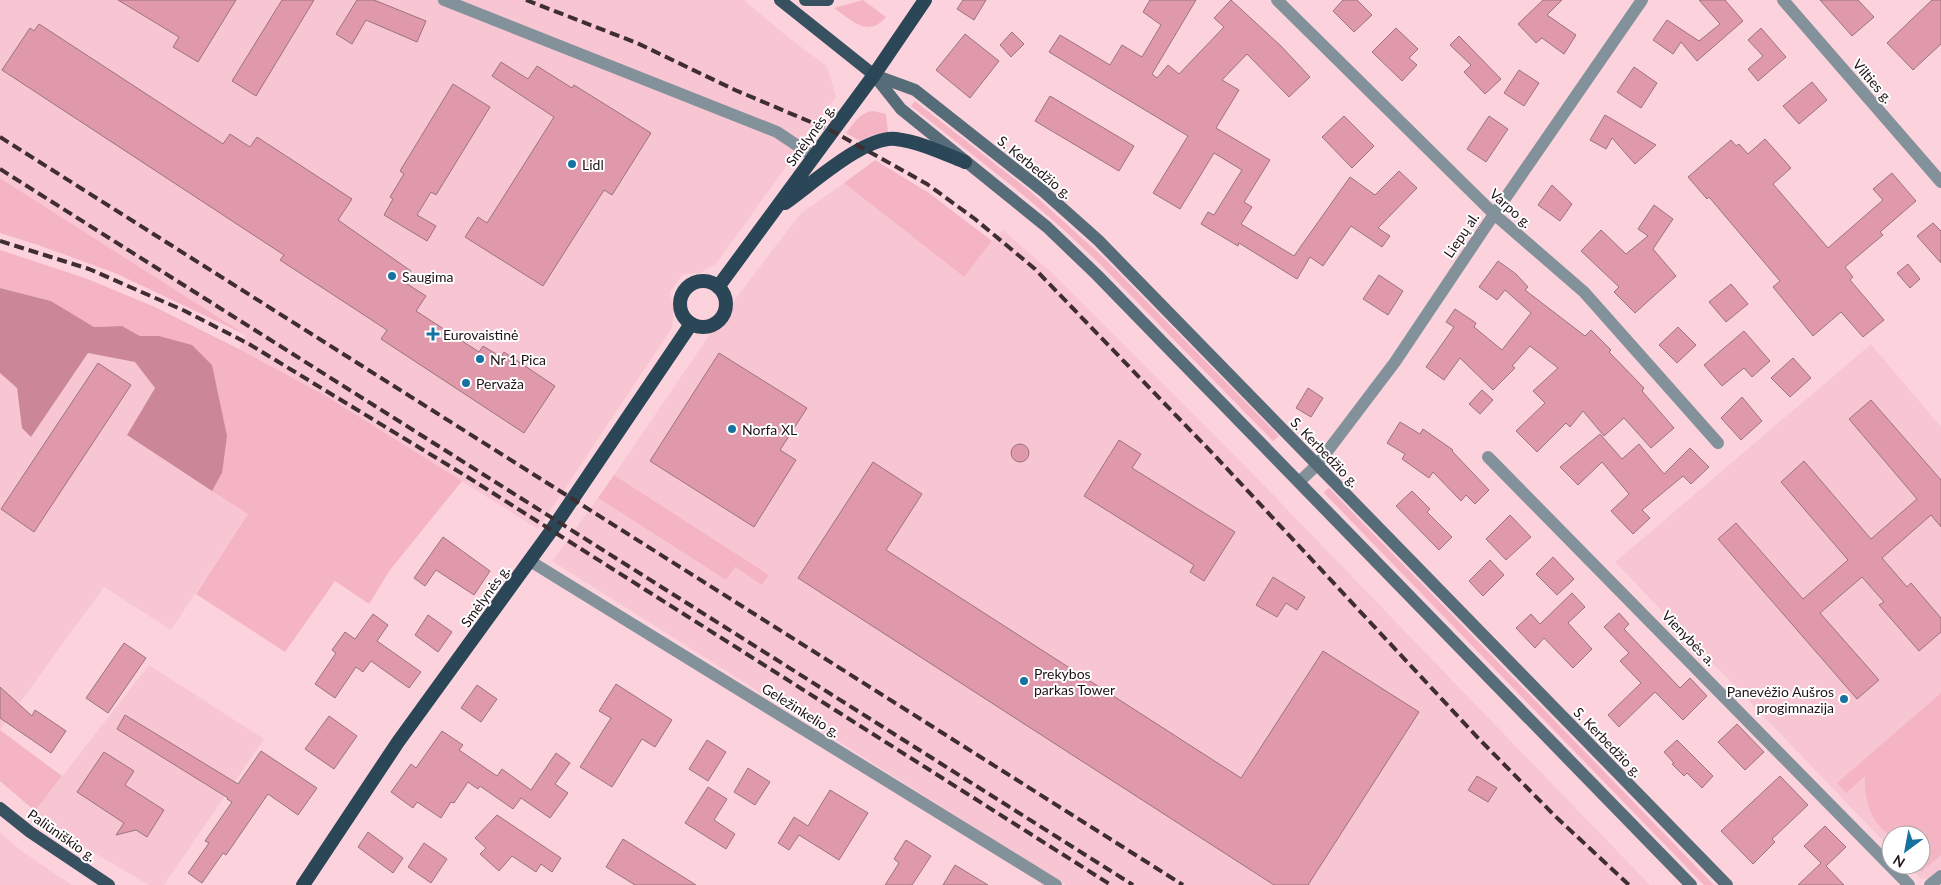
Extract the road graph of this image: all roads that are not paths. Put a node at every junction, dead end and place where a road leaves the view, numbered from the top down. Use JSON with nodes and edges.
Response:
{"nodes":[{"id":1,"x":444,"y":0,"type":"edge"},
{"id":2,"x":780,"y":0,"type":"edge"},
{"id":3,"x":805,"y":0,"type":"edge"},
{"id":4,"x":828,"y":0,"type":"edge"},
{"id":5,"x":926,"y":0,"type":"edge"},
{"id":6,"x":1277,"y":0,"type":"edge"},
{"id":7,"x":1642,"y":0,"type":"edge"},
{"id":8,"x":1783,"y":0,"type":"edge"},
{"id":9,"x":874,"y":75,"type":"junction"},
{"id":10,"x":813,"y":156,"type":"junction"},
{"id":11,"x":966,"y":162,"type":"junction"},
{"id":12,"x":1941,"y":182,"type":"edge"},
{"id":13,"x":776,"y":210,"type":"junction"},
{"id":14,"x":1494,"y":214,"type":"junction"},
{"id":15,"x":718,"y":287,"type":"junction"},
{"id":16,"x":691,"y":324,"type":"junction"},
{"id":17,"x":1718,"y":443,"type":"dead end"},
{"id":18,"x":1488,"y":457,"type":"dead end"},
{"id":19,"x":1317,"y":465,"type":"junction"},
{"id":20,"x":1299,"y":482,"type":"junction"},
{"id":21,"x":530,"y":562,"type":"junction"},
{"id":22,"x":0,"y":808,"type":"edge"},
{"id":23,"x":1941,"y":876,"type":"edge"},
{"id":24,"x":1035,"y":880,"type":"edge"},
{"id":25,"x":109,"y":885,"type":"edge"},
{"id":26,"x":303,"y":885,"type":"edge"},
{"id":27,"x":1056,"y":885,"type":"edge"},
{"id":28,"x":1691,"y":885,"type":"edge"},
{"id":29,"x":1727,"y":885,"type":"edge"},
{"id":30,"x":1909,"y":885,"type":"edge"},
{"id":31,"x":1930,"y":885,"type":"edge"}],
"edges":[{"from":1,"to":10,"type":"street"},
{"from":2,"to":9,"type":"main road","name":"S. Kerbedžio g."},
{"from":3,"to":4,"type":"main road"},
{"from":5,"to":9,"type":"highway","name":"Smėlynės g."},
{"from":6,"to":14,"type":"street","name":"Varpo g."},
{"from":7,"to":14,"type":"street","name":"Liepų al."},
{"from":8,"to":12,"type":"street","name":"Vilties g."},
{"from":9,"to":10,"type":"highway","name":"Smėlynės g."},
{"from":9,"to":11,"type":"main road","name":"S. Kerbedžio g."},
{"from":9,"to":19,"type":"main road","name":"S. Kerbedžio g."},
{"from":10,"to":13,"type":"highway","name":"Smėlynės g."},
{"from":11,"to":13,"type":"highway"},
{"from":11,"to":20,"type":"main road","name":"S. Kerbedžio g."},
{"from":13,"to":15,"type":"highway","name":"Smėlynės g."},
{"from":14,"to":17,"type":"street","name":"Varpo g."},
{"from":14,"to":19,"type":"street","name":"Liepų al."},
{"from":15,"to":16,"type":"highway"},
{"from":15,"to":16,"type":"highway"},
{"from":16,"to":21,"type":"highway","name":"Smėlynės g."},
{"from":18,"to":30,"type":"street","name":"Vienybės a."},
{"from":19,"to":20,"type":"street","name":"Liepų al."},
{"from":19,"to":29,"type":"main road","name":"S. Kerbedžio g."},
{"from":20,"to":28,"type":"main road","name":"S. Kerbedžio g."},
{"from":21,"to":24,"type":"street","name":"Geležinkelio g."},
{"from":21,"to":26,"type":"highway","name":"Smėlynės g."},
{"from":22,"to":25,"type":"main road","name":"Paliūniškio g."},
{"from":23,"to":31,"type":"street"},
{"from":24,"to":27,"type":"street","name":"Geležinkelio g."}]}
